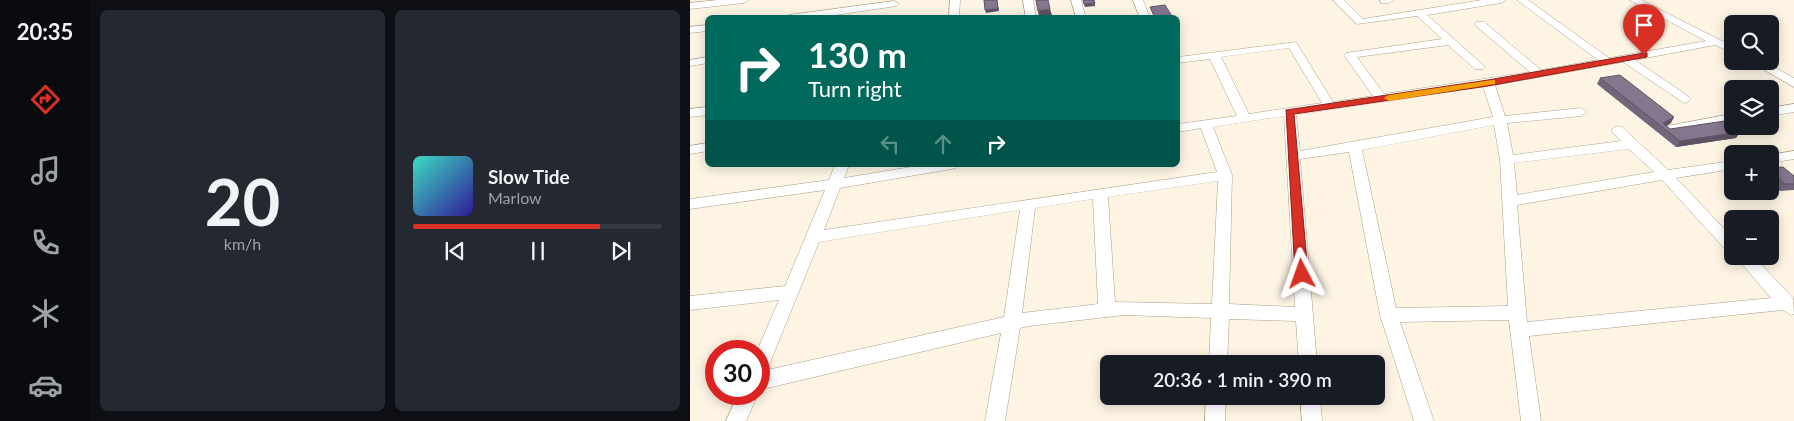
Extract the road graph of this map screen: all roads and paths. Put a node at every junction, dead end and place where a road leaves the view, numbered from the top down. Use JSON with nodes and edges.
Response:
{"nodes":[{"id":1,"x":744,"y":0,"type":"edge"},
{"id":2,"x":955,"y":0,"type":"edge"},
{"id":3,"x":1028,"y":0,"type":"edge"},
{"id":4,"x":1076,"y":0,"type":"edge"},
{"id":5,"x":1138,"y":0,"type":"edge"},
{"id":6,"x":1338,"y":0,"type":"edge"},
{"id":7,"x":1501,"y":0,"type":"edge"},
{"id":8,"x":1522,"y":0,"type":"edge"},
{"id":9,"x":1634,"y":0,"type":"edge"},
{"id":10,"x":898,"y":2,"type":"edge"},
{"id":11,"x":690,"y":6,"type":"edge"},
{"id":12,"x":1419,"y":12,"type":"junction"},
{"id":13,"x":809,"y":15,"type":"edge"},
{"id":14,"x":892,"y":15,"type":"edge"},
{"id":15,"x":954,"y":15,"type":"edge"},
{"id":16,"x":1030,"y":15,"type":"edge"},
{"id":17,"x":1080,"y":15,"type":"dead end"},
{"id":18,"x":1144,"y":15,"type":"edge"},
{"id":19,"x":1480,"y":24,"type":"dead end"},
{"id":20,"x":705,"y":28,"type":"edge"},
{"id":21,"x":690,"y":30,"type":"edge"},
{"id":22,"x":1450,"y":41,"type":"junction"},
{"id":23,"x":1716,"y":42,"type":"junction"},
{"id":24,"x":1724,"y":46,"type":"edge"},
{"id":25,"x":1214,"y":55,"type":"junction"},
{"id":26,"x":1626,"y":58,"type":"junction"},
{"id":27,"x":705,"y":60,"type":"edge"},
{"id":28,"x":1180,"y":60,"type":"edge"},
{"id":29,"x":1608,"y":62,"type":"junction"},
{"id":30,"x":690,"y":63,"type":"edge"},
{"id":31,"x":1479,"y":67,"type":"dead end"},
{"id":32,"x":1770,"y":70,"type":"edge"},
{"id":33,"x":1539,"y":74,"type":"junction"},
{"id":34,"x":1488,"y":83,"type":"junction"},
{"id":35,"x":1794,"y":83,"type":"edge"},
{"id":36,"x":1381,"y":99,"type":"junction"},
{"id":37,"x":1684,"y":99,"type":"dead end"},
{"id":38,"x":1330,"y":106,"type":"junction"},
{"id":39,"x":1794,"y":108,"type":"edge"},
{"id":40,"x":1779,"y":110,"type":"edge"},
{"id":41,"x":705,"y":112,"type":"edge"},
{"id":42,"x":1290,"y":112,"type":"junction"},
{"id":43,"x":1581,"y":112,"type":"dead end"},
{"id":44,"x":690,"y":114,"type":"edge"},
{"id":45,"x":1245,"y":119,"type":"junction"},
{"id":46,"x":1724,"y":119,"type":"edge"},
{"id":47,"x":1500,"y":120,"type":"junction"},
{"id":48,"x":1206,"y":124,"type":"junction"},
{"id":49,"x":1180,"y":128,"type":"edge"},
{"id":50,"x":1617,"y":130,"type":"dead end"},
{"id":51,"x":1667,"y":130,"type":"edge"},
{"id":52,"x":1632,"y":144,"type":"junction"},
{"id":53,"x":1355,"y":146,"type":"junction"},
{"id":54,"x":705,"y":148,"type":"edge"},
{"id":55,"x":690,"y":150,"type":"edge"},
{"id":56,"x":1794,"y":155,"type":"edge"},
{"id":57,"x":1293,"y":156,"type":"junction"},
{"id":58,"x":1779,"y":158,"type":"edge"},
{"id":59,"x":1507,"y":160,"type":"junction"},
{"id":60,"x":1724,"y":166,"type":"edge"},
{"id":61,"x":841,"y":167,"type":"edge"},
{"id":62,"x":939,"y":167,"type":"edge"},
{"id":63,"x":1226,"y":175,"type":"junction"},
{"id":64,"x":1665,"y":175,"type":"junction"},
{"id":65,"x":835,"y":184,"type":"junction"},
{"id":66,"x":1100,"y":194,"type":"junction"},
{"id":67,"x":1511,"y":201,"type":"junction"},
{"id":68,"x":690,"y":204,"type":"edge"},
{"id":69,"x":1028,"y":204,"type":"junction"},
{"id":70,"x":813,"y":237,"type":"junction"},
{"id":71,"x":1724,"y":238,"type":"edge"},
{"id":72,"x":1751,"y":265,"type":"edge"},
{"id":73,"x":790,"y":292,"type":"junction"},
{"id":74,"x":690,"y":303,"type":"edge"},
{"id":75,"x":1791,"y":307,"type":"edge"},
{"id":76,"x":1107,"y":310,"type":"junction"},
{"id":77,"x":1221,"y":311,"type":"junction"},
{"id":78,"x":1304,"y":314,"type":"junction"},
{"id":79,"x":1390,"y":315,"type":"junction"},
{"id":80,"x":1518,"y":321,"type":"junction"},
{"id":81,"x":1012,"y":323,"type":"junction"},
{"id":82,"x":770,"y":341,"type":"edge"},
{"id":83,"x":1219,"y":355,"type":"edge"},
{"id":84,"x":1307,"y":355,"type":"edge"},
{"id":85,"x":770,"y":378,"type":"edge"},
{"id":86,"x":743,"y":405,"type":"edge"},
{"id":87,"x":1216,"y":405,"type":"edge"},
{"id":88,"x":1311,"y":405,"type":"edge"},
{"id":89,"x":736,"y":421,"type":"edge"},
{"id":90,"x":995,"y":421,"type":"edge"},
{"id":91,"x":1215,"y":421,"type":"edge"},
{"id":92,"x":1312,"y":421,"type":"edge"},
{"id":93,"x":1424,"y":421,"type":"edge"},
{"id":94,"x":1531,"y":421,"type":"edge"}],
"edges":[{"from":1,"to":11,"type":"street"},
{"from":2,"to":15,"type":"street"},
{"from":3,"to":16,"type":"street"},
{"from":4,"to":17,"type":"street"},
{"from":5,"to":18,"type":"street"},
{"from":6,"to":12,"type":"street"},
{"from":7,"to":12,"type":"street"},
{"from":8,"to":29,"type":"street"},
{"from":9,"to":23,"type":"street"},
{"from":10,"to":13,"type":"street"},
{"from":10,"to":14,"type":"street"},
{"from":12,"to":22,"type":"street"},
{"from":19,"to":33,"type":"street"},
{"from":20,"to":21,"type":"street"},
{"from":22,"to":31,"type":"street"},
{"from":22,"to":36,"type":"street"},
{"from":23,"to":24,"type":"street"},
{"from":23,"to":26,"type":"street"},
{"from":25,"to":28,"type":"street"},
{"from":25,"to":38,"type":"street"},
{"from":25,"to":45,"type":"street"},
{"from":26,"to":29,"type":"street"},
{"from":26,"to":37,"type":"street"},
{"from":27,"to":30,"type":"street"},
{"from":29,"to":33,"type":"street"},
{"from":32,"to":35,"type":"street"},
{"from":33,"to":34,"type":"street"},
{"from":34,"to":36,"type":"street"},
{"from":34,"to":47,"type":"street"},
{"from":36,"to":38,"type":"street"},
{"from":38,"to":42,"type":"street"},
{"from":39,"to":40,"type":"street"},
{"from":41,"to":44,"type":"street"},
{"from":42,"to":45,"type":"street"},
{"from":42,"to":57,"type":"street"},
{"from":43,"to":47,"type":"street"},
{"from":45,"to":48,"type":"street"},
{"from":46,"to":51,"type":"street"},
{"from":47,"to":53,"type":"street"},
{"from":47,"to":59,"type":"street"},
{"from":48,"to":49,"type":"street"},
{"from":48,"to":63,"type":"street"},
{"from":50,"to":52,"type":"street"},
{"from":52,"to":59,"type":"street"},
{"from":52,"to":64,"type":"street"},
{"from":53,"to":57,"type":"street"},
{"from":53,"to":79,"type":"street"},
{"from":54,"to":55,"type":"street"},
{"from":56,"to":58,"type":"street"},
{"from":57,"to":78,"type":"street"},
{"from":59,"to":67,"type":"street"},
{"from":60,"to":64,"type":"street"},
{"from":61,"to":65,"type":"street"},
{"from":62,"to":65,"type":"street"},
{"from":63,"to":66,"type":"street"},
{"from":63,"to":77,"type":"street"},
{"from":64,"to":67,"type":"street"},
{"from":64,"to":71,"type":"street"},
{"from":65,"to":68,"type":"street"},
{"from":65,"to":70,"type":"street"},
{"from":66,"to":69,"type":"street"},
{"from":66,"to":76,"type":"street"},
{"from":67,"to":80,"type":"street"},
{"from":69,"to":70,"type":"street"},
{"from":69,"to":81,"type":"street"},
{"from":70,"to":73,"type":"street"},
{"from":72,"to":75,"type":"street"},
{"from":73,"to":74,"type":"street"},
{"from":73,"to":82,"type":"street"},
{"from":75,"to":80,"type":"street"},
{"from":76,"to":77,"type":"street"},
{"from":76,"to":81,"type":"street"},
{"from":77,"to":78,"type":"street"},
{"from":77,"to":83,"type":"street"},
{"from":78,"to":84,"type":"street"},
{"from":79,"to":80,"type":"street"},
{"from":79,"to":93,"type":"street"},
{"from":80,"to":94,"type":"street"},
{"from":81,"to":85,"type":"street"},
{"from":81,"to":90,"type":"street"},
{"from":86,"to":89,"type":"street"},
{"from":87,"to":91,"type":"street"},
{"from":88,"to":92,"type":"street"}]}
